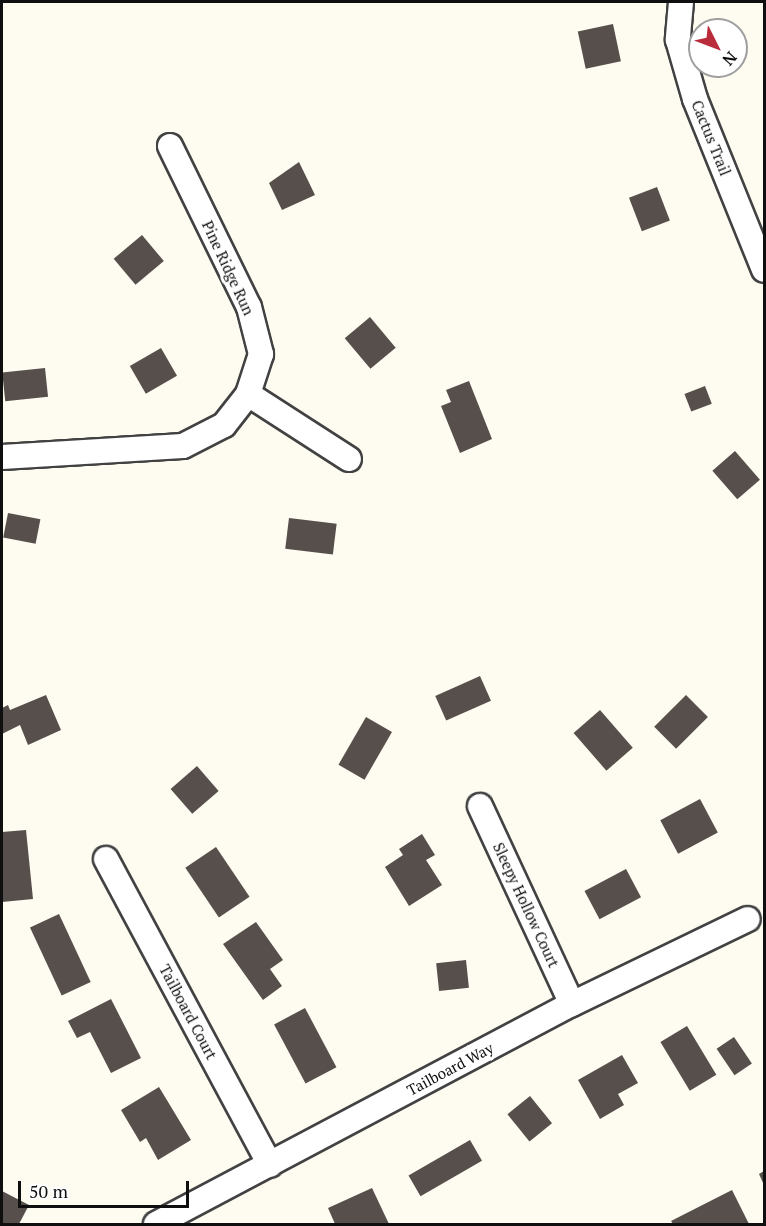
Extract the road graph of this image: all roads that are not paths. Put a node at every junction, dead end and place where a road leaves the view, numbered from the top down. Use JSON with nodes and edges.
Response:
{"nodes":[{"id":1,"x":681,"y":2,"type":"edge"},
{"id":2,"x":170,"y":146,"type":"dead end"},
{"id":3,"x":765,"y":270,"type":"edge"},
{"id":4,"x":248,"y":394,"type":"junction"},
{"id":5,"x":2,"y":457,"type":"edge"},
{"id":6,"x":349,"y":459,"type":"dead end"},
{"id":7,"x":480,"y":806,"type":"dead end"},
{"id":8,"x":106,"y":860,"type":"dead end"},
{"id":9,"x":748,"y":919,"type":"dead end"},
{"id":10,"x":572,"y":1004,"type":"junction"},
{"id":11,"x":270,"y":1165,"type":"junction"},
{"id":12,"x":156,"y":1224,"type":"edge"}],
"edges":[{"from":1,"to":3,"type":"street","name":"Cactus Trail"},
{"from":2,"to":4,"type":"street","name":"Pine Ridge Run"},
{"from":4,"to":5,"type":"street","name":"Pine Ridge Run"},
{"from":4,"to":6,"type":"street"},
{"from":7,"to":10,"type":"street","name":"Sleepy Hollow Court"},
{"from":8,"to":11,"type":"street","name":"Tailboard Court"},
{"from":9,"to":10,"type":"street","name":"Tailboard Way"},
{"from":10,"to":11,"type":"street","name":"Tailboard Way"},
{"from":11,"to":12,"type":"street","name":"Tailboard Way"}]}
